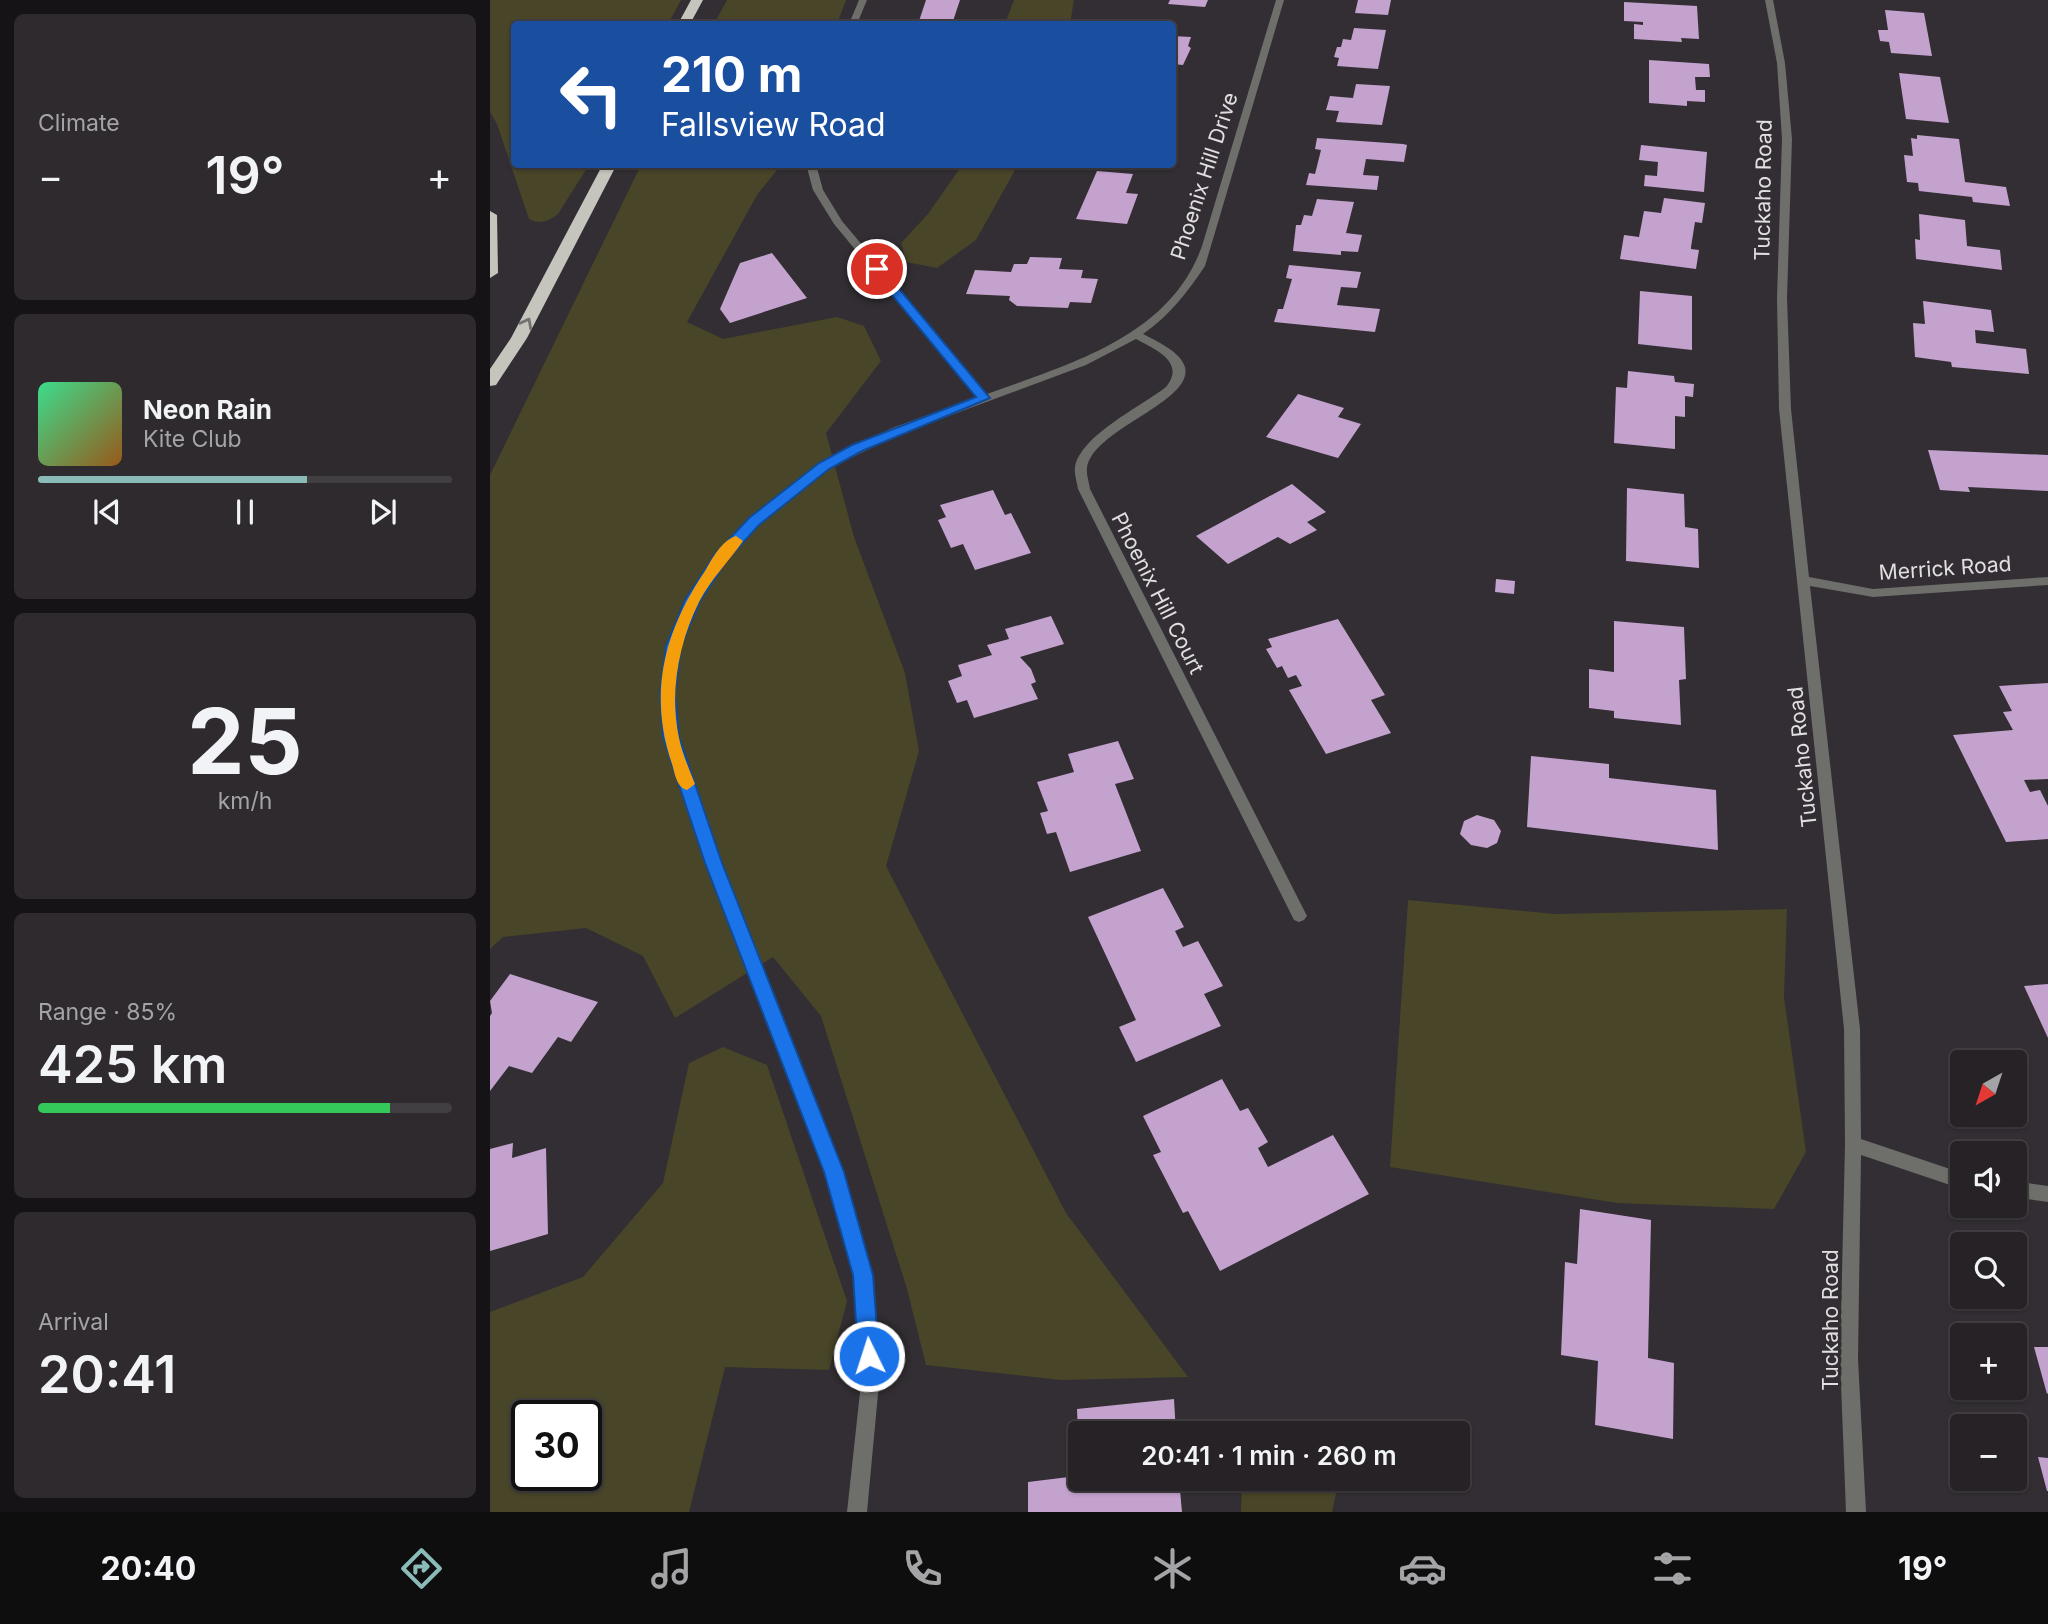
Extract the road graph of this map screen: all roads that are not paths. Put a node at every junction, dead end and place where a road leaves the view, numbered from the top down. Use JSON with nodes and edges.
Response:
{"nodes":[{"id":1,"x":697,"y":0,"type":"edge"},
{"id":2,"x":863,"y":0,"type":"edge"},
{"id":3,"x":1280,"y":0,"type":"edge"},
{"id":4,"x":1769,"y":0,"type":"edge"},
{"id":5,"x":686,"y":21,"type":"edge"},
{"id":6,"x":854,"y":21,"type":"edge"},
{"id":7,"x":608,"y":168,"type":"edge"},
{"id":8,"x":812,"y":168,"type":"edge"},
{"id":9,"x":490,"y":215,"type":"edge"},
{"id":10,"x":490,"y":273,"type":"edge"},
{"id":11,"x":1136,"y":334,"type":"junction"},
{"id":12,"x":490,"y":380,"type":"edge"},
{"id":13,"x":984,"y":398,"type":"junction"},
{"id":14,"x":1804,"y":580,"type":"junction"},
{"id":15,"x":2048,"y":581,"type":"edge"},
{"id":16,"x":1299,"y":916,"type":"dead end"},
{"id":17,"x":1853,"y":1144,"type":"junction"},
{"id":18,"x":1950,"y":1177,"type":"edge"},
{"id":19,"x":2027,"y":1191,"type":"edge"},
{"id":20,"x":2048,"y":1194,"type":"edge"},
{"id":21,"x":857,"y":1512,"type":"edge"},
{"id":22,"x":1856,"y":1512,"type":"edge"}],
"edges":[{"from":1,"to":5,"type":"highway"},
{"from":2,"to":6,"type":"street"},
{"from":3,"to":11,"type":"street","name":"Phoenix Hill Drive"},
{"from":4,"to":14,"type":"street","name":"Tuckaho Road"},
{"from":12,"to":7,"type":"highway","one_way":true},
{"from":8,"to":13,"type":"street"},
{"from":9,"to":10,"type":"highway"},
{"from":11,"to":13,"type":"street","name":"Phoenix Hill Drive"},
{"from":11,"to":16,"type":"street","name":"Phoenix Hill Court"},
{"from":13,"to":21,"type":"street","name":"Phoenix Hill Drive"},
{"from":14,"to":15,"type":"street","name":"Merrick Road"},
{"from":14,"to":17,"type":"street","name":"Tuckaho Road"},
{"from":17,"to":18,"type":"street"},
{"from":17,"to":22,"type":"street","name":"Tuckaho Road"},
{"from":19,"to":20,"type":"street"}]}
